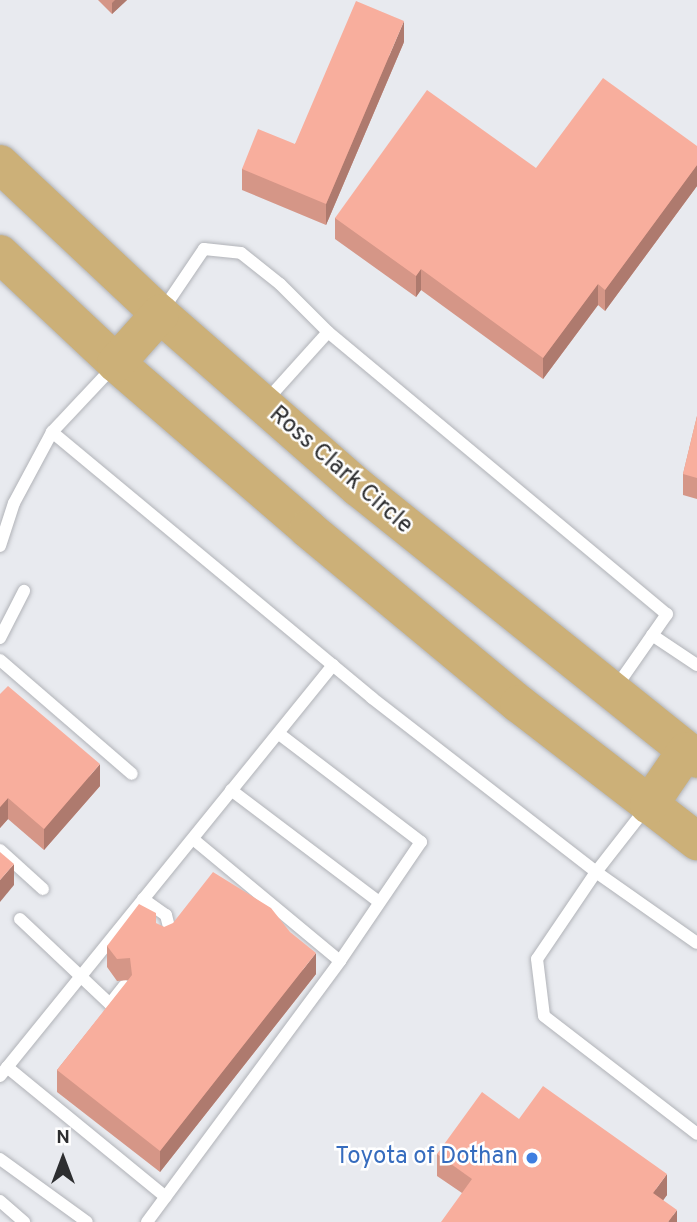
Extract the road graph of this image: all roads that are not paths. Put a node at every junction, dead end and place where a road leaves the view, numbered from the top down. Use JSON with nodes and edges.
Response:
{"nodes":[{"id":1,"x":0,"y":164,"type":"edge"},
{"id":2,"x":0,"y":254,"type":"edge"},
{"id":3,"x":160,"y":314,"type":"junction"},
{"id":4,"x":328,"y":332,"type":"junction"},
{"id":5,"x":116,"y":363,"type":"junction"},
{"id":6,"x":263,"y":404,"type":"junction"},
{"id":7,"x":52,"y":432,"type":"junction"},
{"id":8,"x":0,"y":546,"type":"edge"},
{"id":9,"x":24,"y":591,"type":"dead end"},
{"id":10,"x":652,"y":635,"type":"junction"},
{"id":11,"x":0,"y":638,"type":"edge"},
{"id":12,"x":0,"y":660,"type":"edge"},
{"id":13,"x":333,"y":665,"type":"junction"},
{"id":14,"x":697,"y":665,"type":"edge"},
{"id":15,"x":612,"y":693,"type":"junction"},
{"id":16,"x":279,"y":734,"type":"junction"},
{"id":17,"x":692,"y":755,"type":"edge"},
{"id":18,"x":132,"y":774,"type":"dead end"},
{"id":19,"x":232,"y":790,"type":"junction"},
{"id":20,"x":649,"y":805,"type":"junction"},
{"id":21,"x":194,"y":839,"type":"junction"},
{"id":22,"x":697,"y":841,"type":"edge"},
{"id":23,"x":0,"y":849,"type":"edge"},
{"id":24,"x":596,"y":872,"type":"junction"},
{"id":25,"x":43,"y":889,"type":"dead end"},
{"id":26,"x":143,"y":899,"type":"junction"},
{"id":27,"x":378,"y":901,"type":"junction"},
{"id":28,"x":20,"y":919,"type":"dead end"},
{"id":29,"x":163,"y":940,"type":"edge"},
{"id":30,"x":697,"y":943,"type":"edge"},
{"id":31,"x":340,"y":961,"type":"junction"},
{"id":32,"x":81,"y":972,"type":"junction"},
{"id":33,"x":124,"y":986,"type":"edge"},
{"id":34,"x":4,"y":1071,"type":"edge"},
{"id":35,"x":697,"y":1134,"type":"edge"},
{"id":36,"x":0,"y":1160,"type":"edge"},
{"id":37,"x":166,"y":1196,"type":"junction"},
{"id":38,"x":0,"y":1201,"type":"edge"},
{"id":39,"x":24,"y":1222,"type":"edge"},
{"id":40,"x":87,"y":1222,"type":"edge"},
{"id":41,"x":147,"y":1222,"type":"edge"}],
"edges":[{"from":1,"to":3,"type":"highway","name":"Ross Clark Circle"},
{"from":2,"to":5,"type":"highway"},
{"from":3,"to":4,"type":"lane"},
{"from":3,"to":5,"type":"highway"},
{"from":3,"to":6,"type":"highway","name":"Ross Clark Circle"},
{"from":4,"to":6,"type":"lane"},
{"from":4,"to":10,"type":"lane"},
{"from":5,"to":7,"type":"lane"},
{"from":5,"to":20,"type":"highway"},
{"from":6,"to":15,"type":"highway","name":"Ross Clark Circle"},
{"from":7,"to":8,"type":"lane"},
{"from":7,"to":13,"type":"lane"},
{"from":9,"to":11,"type":"lane"},
{"from":10,"to":14,"type":"lane"},
{"from":10,"to":15,"type":"lane"},
{"from":12,"to":18,"type":"lane"},
{"from":13,"to":16,"type":"lane"},
{"from":13,"to":24,"type":"lane"},
{"from":15,"to":17,"type":"highway","name":"Ross Clark Circle"},
{"from":16,"to":19,"type":"lane"},
{"from":16,"to":27,"type":"lane"},
{"from":17,"to":20,"type":"highway"},
{"from":19,"to":21,"type":"lane"},
{"from":19,"to":27,"type":"lane"},
{"from":20,"to":22,"type":"highway"},
{"from":20,"to":24,"type":"lane"},
{"from":21,"to":26,"type":"lane"},
{"from":21,"to":31,"type":"lane"},
{"from":23,"to":25,"type":"lane"},
{"from":24,"to":30,"type":"lane"},
{"from":24,"to":35,"type":"lane"},
{"from":26,"to":29,"type":"lane"},
{"from":26,"to":32,"type":"lane"},
{"from":27,"to":31,"type":"lane"},
{"from":28,"to":32,"type":"lane"},
{"from":31,"to":37,"type":"lane"},
{"from":32,"to":33,"type":"lane"},
{"from":32,"to":34,"type":"lane"},
{"from":34,"to":37,"type":"lane"},
{"from":36,"to":40,"type":"lane"},
{"from":37,"to":41,"type":"lane"},
{"from":38,"to":39,"type":"lane"}]}
